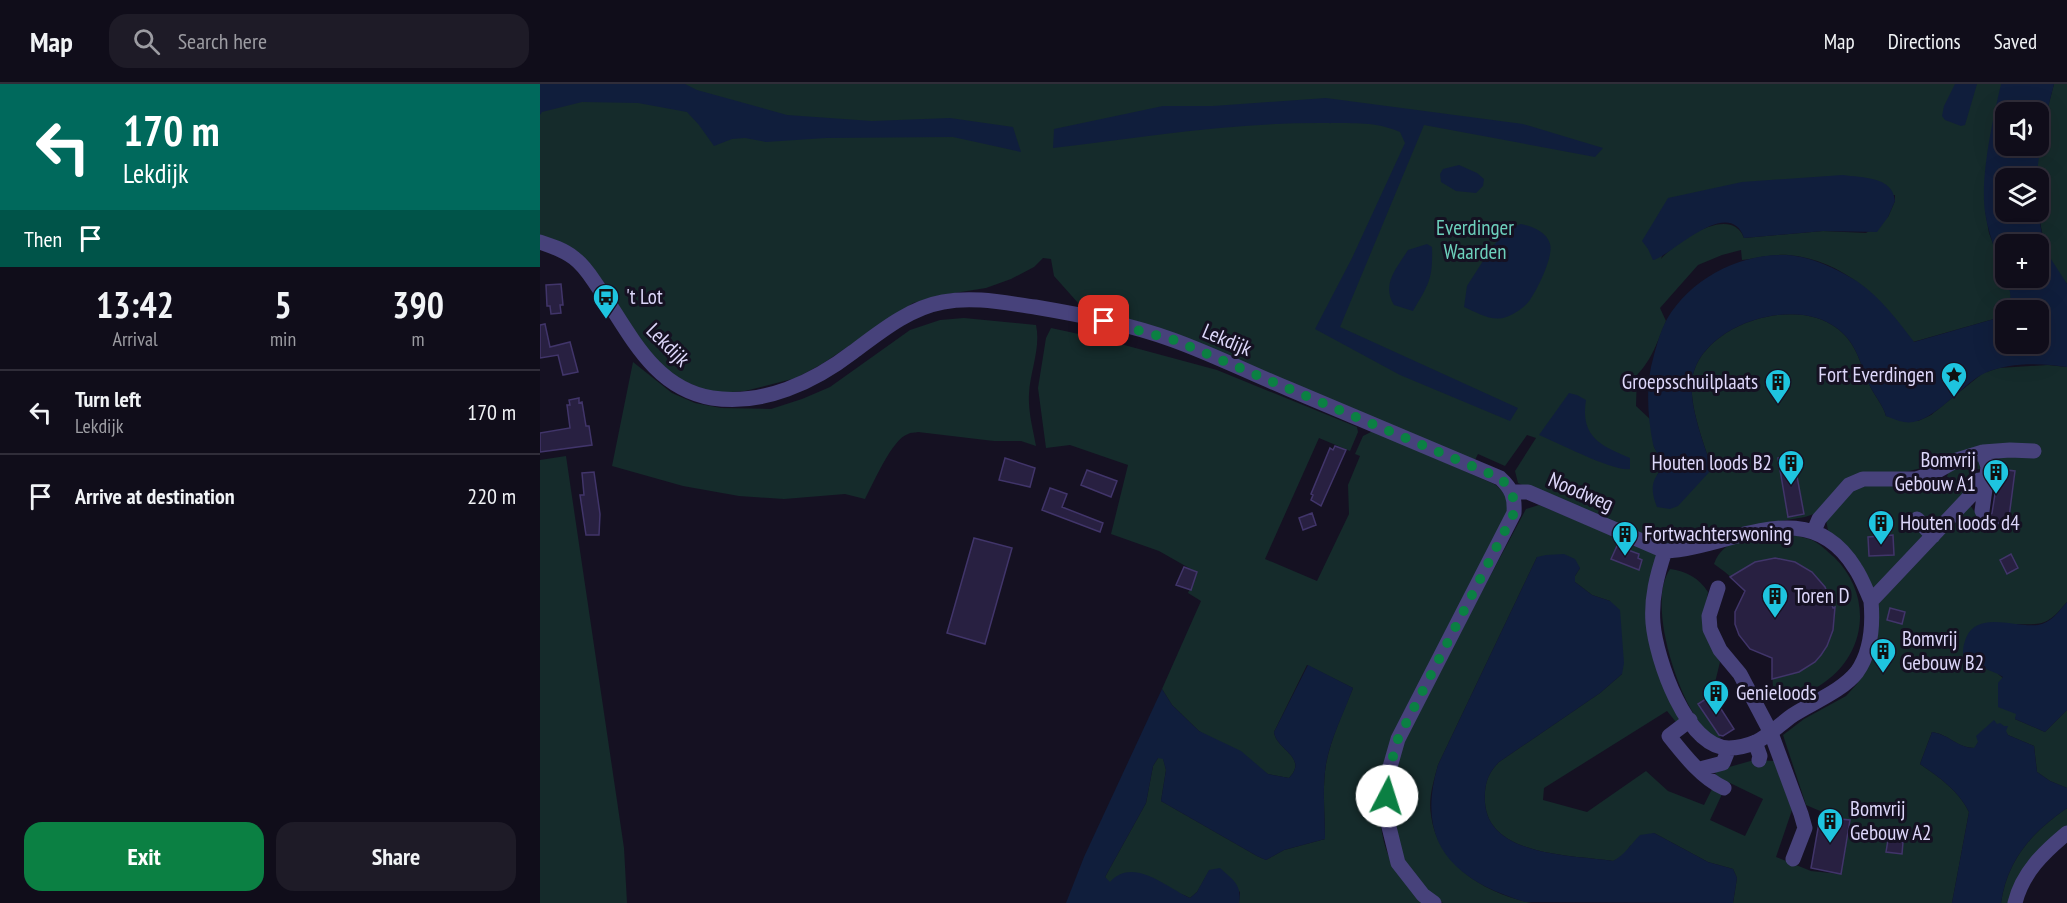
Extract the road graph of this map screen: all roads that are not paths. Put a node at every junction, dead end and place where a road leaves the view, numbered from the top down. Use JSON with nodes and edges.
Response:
{"nodes":[{"id":1,"x":540,"y":242,"type":"edge"},
{"id":2,"x":2034,"y":451,"type":"dead end"},
{"id":3,"x":1983,"y":457,"type":"junction"},
{"id":4,"x":1979,"y":480,"type":"dead end"},
{"id":5,"x":1512,"y":492,"type":"junction"},
{"id":6,"x":1982,"y":511,"type":"dead end"},
{"id":7,"x":1917,"y":519,"type":"dead end"},
{"id":8,"x":1814,"y":531,"type":"junction"},
{"id":9,"x":1933,"y":536,"type":"junction"},
{"id":10,"x":1665,"y":551,"type":"junction"},
{"id":11,"x":1718,"y":588,"type":"dead end"},
{"id":12,"x":1871,"y":601,"type":"junction"},
{"id":13,"x":1690,"y":720,"type":"junction"},
{"id":14,"x":1772,"y":733,"type":"junction"},
{"id":15,"x":1755,"y":742,"type":"junction"},
{"id":16,"x":1728,"y":748,"type":"junction"},
{"id":17,"x":1759,"y":760,"type":"dead end"},
{"id":18,"x":1700,"y":770,"type":"junction"},
{"id":19,"x":1724,"y":788,"type":"dead end"},
{"id":20,"x":2067,"y":833,"type":"edge"},
{"id":21,"x":1794,"y":859,"type":"dead end"},
{"id":22,"x":1434,"y":903,"type":"edge"},
{"id":23,"x":2015,"y":903,"type":"edge"}],
"edges":[{"from":1,"to":5,"type":"street","name":"Lekdijk"},
{"from":2,"to":3,"type":"street"},
{"from":3,"to":6,"type":"street"},
{"from":3,"to":8,"type":"street"},
{"from":4,"to":9,"type":"street"},
{"from":5,"to":10,"type":"street","name":"Noodweg"},
{"from":5,"to":22,"type":"street"},
{"from":7,"to":9,"type":"street"},
{"from":8,"to":10,"type":"street"},
{"from":8,"to":12,"type":"street"},
{"from":9,"to":12,"type":"street"},
{"from":10,"to":13,"type":"street"},
{"from":11,"to":14,"type":"street"},
{"from":12,"to":14,"type":"street"},
{"from":13,"to":16,"type":"street"},
{"from":13,"to":18,"type":"street"},
{"from":14,"to":15,"type":"street"},
{"from":14,"to":21,"type":"street"},
{"from":15,"to":16,"type":"street"},
{"from":15,"to":17,"type":"street"},
{"from":16,"to":18,"type":"street"},
{"from":18,"to":19,"type":"street"},
{"from":20,"to":23,"type":"street"}]}
